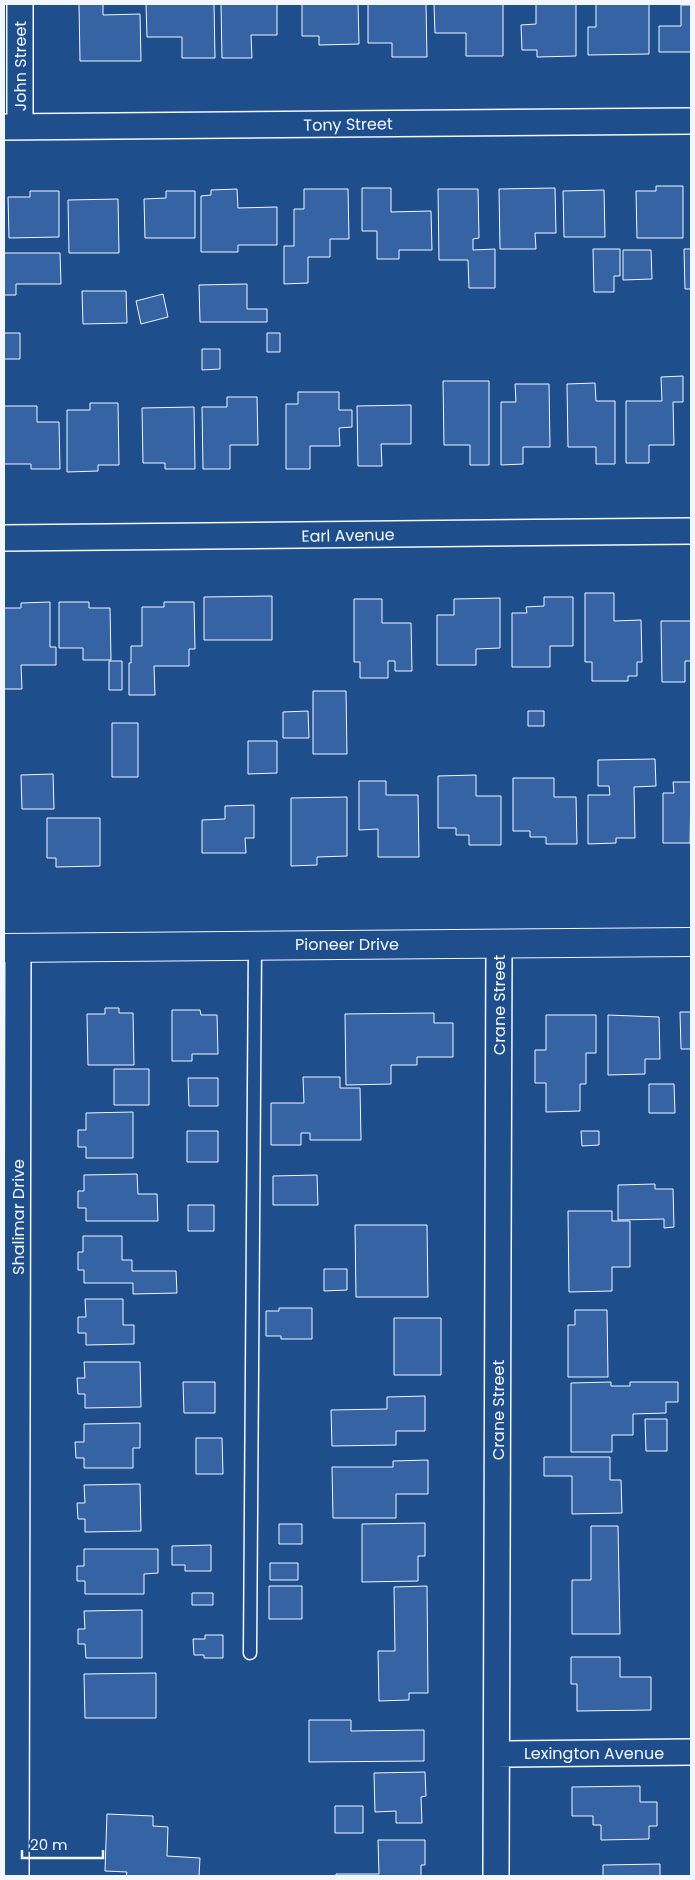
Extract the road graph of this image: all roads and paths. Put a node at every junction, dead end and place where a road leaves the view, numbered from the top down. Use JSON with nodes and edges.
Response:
{"nodes":[{"id":1,"x":20,"y":4,"type":"edge"},
{"id":2,"x":691,"y":121,"type":"edge"},
{"id":3,"x":12,"y":127,"type":"edge"},
{"id":4,"x":691,"y":531,"type":"edge"},
{"id":5,"x":4,"y":538,"type":"edge"},
{"id":6,"x":691,"y":942,"type":"edge"},
{"id":7,"x":499,"y":943,"type":"junction"},
{"id":8,"x":255,"y":945,"type":"junction"},
{"id":9,"x":11,"y":948,"type":"edge"},
{"id":10,"x":11,"y":1187,"type":"edge"},
{"id":11,"x":250,"y":1653,"type":"dead end"},
{"id":12,"x":691,"y":1752,"type":"edge"},
{"id":13,"x":497,"y":1754,"type":"junction"},
{"id":14,"x":10,"y":1771,"type":"edge"},
{"id":15,"x":16,"y":1876,"type":"edge"},
{"id":16,"x":496,"y":1876,"type":"edge"}],
"edges":[{"from":1,"to":3,"type":"street","name":"John Street"},
{"from":2,"to":3,"type":"street","name":"Tony Street"},
{"from":4,"to":5,"type":"street","name":"Earl Avenue"},
{"from":6,"to":7,"type":"street","name":"Pioneer Drive"},
{"from":7,"to":8,"type":"street","name":"Pioneer Drive"},
{"from":7,"to":13,"type":"street","name":"Crane Street"},
{"from":8,"to":9,"type":"street","name":"Pioneer Drive"},
{"from":8,"to":11,"type":"lane"},
{"from":9,"to":10,"type":"street","name":"Shalimar Drive"},
{"from":10,"to":14,"type":"street","name":"Shalimar Drive"},
{"from":12,"to":13,"type":"street","name":"Lexington Avenue"},
{"from":13,"to":16,"type":"street","name":"Crane Street"},
{"from":14,"to":15,"type":"street","name":"Shalimar Drive"}]}
